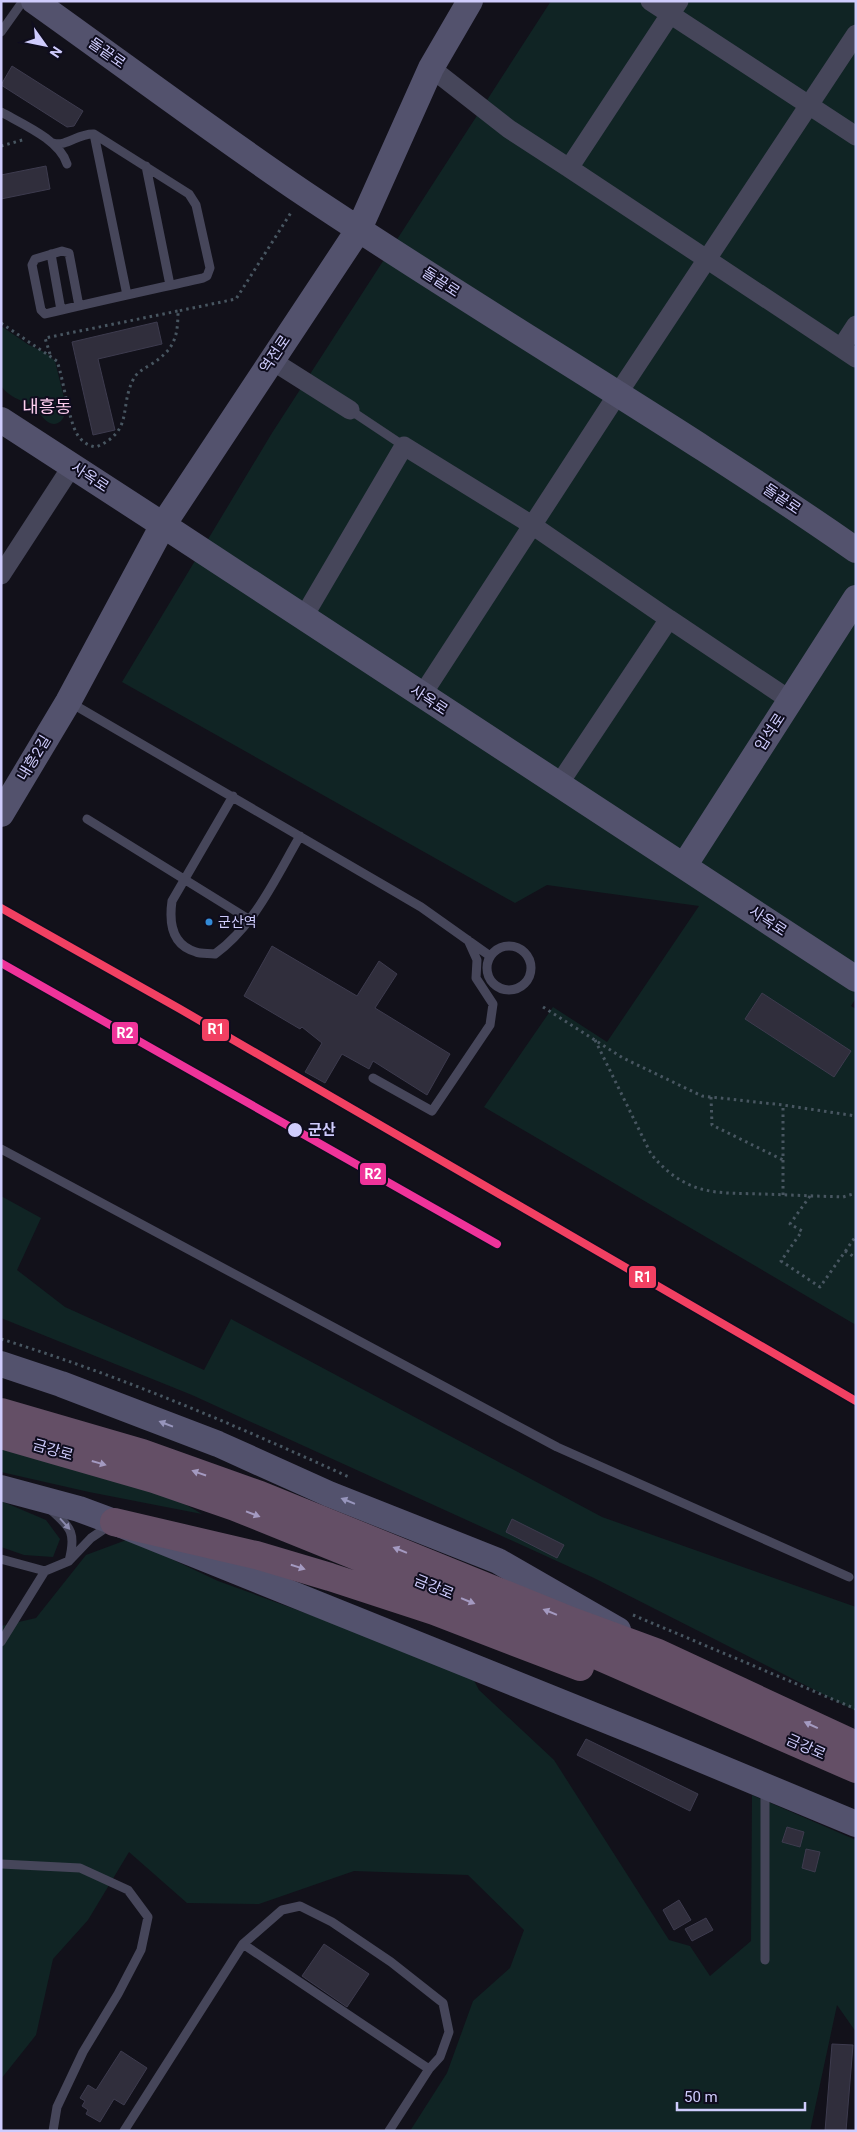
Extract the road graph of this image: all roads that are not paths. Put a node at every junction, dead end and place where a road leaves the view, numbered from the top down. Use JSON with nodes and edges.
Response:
{"nodes":[{"id":1,"x":23,"y":1,"type":"edge"},
{"id":2,"x":34,"y":1,"type":"edge"},
{"id":3,"x":470,"y":1,"type":"edge"},
{"id":4,"x":650,"y":1,"type":"edge"},
{"id":5,"x":674,"y":8,"type":"edge"},
{"id":6,"x":1,"y":32,"type":"edge"},
{"id":7,"x":856,"y":34,"type":"edge"},
{"id":8,"x":431,"y":68,"type":"junction"},
{"id":9,"x":808,"y":106,"type":"junction"},
{"id":10,"x":1,"y":112,"type":"edge"},
{"id":11,"x":94,"y":134,"type":"junction"},
{"id":12,"x":856,"y":136,"type":"edge"},
{"id":13,"x":53,"y":143,"type":"junction"},
{"id":14,"x":68,"y":164,"type":"dead end"},
{"id":15,"x":146,"y":166,"type":"junction"},
{"id":16,"x":569,"y":168,"type":"junction"},
{"id":17,"x":359,"y":229,"type":"junction"},
{"id":18,"x":51,"y":254,"type":"junction"},
{"id":19,"x":707,"y":259,"type":"junction"},
{"id":20,"x":170,"y":285,"type":"junction"},
{"id":21,"x":127,"y":295,"type":"junction"},
{"id":22,"x":79,"y":306,"type":"junction"},
{"id":23,"x":61,"y":310,"type":"junction"},
{"id":24,"x":856,"y":325,"type":"edge"},
{"id":25,"x":848,"y":353,"type":"edge"},
{"id":26,"x":271,"y":360,"type":"junction"},
{"id":27,"x":617,"y":395,"type":"junction"},
{"id":28,"x":350,"y":410,"type":"joint"},
{"id":29,"x":1,"y":420,"type":"edge"},
{"id":30,"x":404,"y":446,"type":"junction"},
{"id":31,"x":72,"y":466,"type":"junction"},
{"id":32,"x":164,"y":525,"type":"junction"},
{"id":33,"x":532,"y":525,"type":"junction"},
{"id":34,"x":856,"y":550,"type":"edge"},
{"id":35,"x":7,"y":553,"type":"edge"},
{"id":36,"x":1,"y":575,"type":"edge"},
{"id":37,"x":856,"y":598,"type":"edge"},
{"id":38,"x":303,"y":618,"type":"junction"},
{"id":39,"x":668,"y":619,"type":"junction"},
{"id":40,"x":422,"y":696,"type":"junction"},
{"id":41,"x":790,"y":700,"type":"junction"},
{"id":42,"x":68,"y":702,"type":"junction"},
{"id":43,"x":559,"y":784,"type":"junction"},
{"id":44,"x":233,"y":796,"type":"junction"},
{"id":45,"x":1,"y":814,"type":"edge"},
{"id":46,"x":87,"y":819,"type":"dead end"},
{"id":47,"x":300,"y":836,"type":"junction"},
{"id":48,"x":684,"y":866,"type":"junction"},
{"id":49,"x":185,"y":880,"type":"junction"},
{"id":50,"x":250,"y":920,"type":"junction"},
{"id":51,"x":468,"y":940,"type":"junction"},
{"id":52,"x":490,"y":956,"type":"junction"},
{"id":53,"x":853,"y":970,"type":"edge"},
{"id":54,"x":373,"y":1078,"type":"dead end"},
{"id":55,"x":1,"y":1150,"type":"edge"},
{"id":56,"x":1,"y":1364,"type":"edge"},
{"id":57,"x":1,"y":1412,"type":"edge"},
{"id":58,"x":1,"y":1435,"type":"edge"},
{"id":59,"x":1,"y":1488,"type":"edge"},
{"id":60,"x":34,"y":1497,"type":"junction"},
{"id":61,"x":114,"y":1522,"type":"junction"},
{"id":62,"x":1,"y":1560,"type":"edge"},
{"id":63,"x":69,"y":1561,"type":"junction"},
{"id":64,"x":44,"y":1571,"type":"junction"},
{"id":65,"x":849,"y":1577,"type":"dead end"},
{"id":66,"x":1,"y":1642,"type":"edge"},
{"id":67,"x":658,"y":1653,"type":"junction"},
{"id":68,"x":856,"y":1745,"type":"edge"},
{"id":69,"x":856,"y":1769,"type":"edge"},
{"id":70,"x":856,"y":1774,"type":"edge"},
{"id":71,"x":765,"y":1786,"type":"junction"},
{"id":72,"x":856,"y":1824,"type":"edge"},
{"id":73,"x":1,"y":1864,"type":"edge"},
{"id":74,"x":243,"y":1944,"type":"junction"},
{"id":75,"x":765,"y":1960,"type":"dead end"},
{"id":76,"x":429,"y":2069,"type":"junction"},
{"id":77,"x":53,"y":2131,"type":"edge"},
{"id":78,"x":124,"y":2131,"type":"edge"},
{"id":79,"x":389,"y":2131,"type":"edge"}],
"edges":[{"from":1,"to":6,"type":"lane"},
{"from":2,"to":17,"type":"street","name":"돌끝로"},
{"from":3,"to":8,"type":"street","name":"역전로"},
{"from":4,"to":5,"type":"street"},
{"from":5,"to":9,"type":"street"},
{"from":5,"to":16,"type":"street"},
{"from":7,"to":9,"type":"street"},
{"from":8,"to":16,"type":"street"},
{"from":8,"to":17,"type":"street","name":"역전로"},
{"from":9,"to":12,"type":"street"},
{"from":9,"to":19,"type":"street"},
{"from":10,"to":13,"type":"lane"},
{"from":11,"to":13,"type":"lane"},
{"from":11,"to":15,"type":"lane"},
{"from":11,"to":21,"type":"lane"},
{"from":13,"to":14,"type":"lane"},
{"from":15,"to":20,"type":"lane"},
{"from":15,"to":20,"type":"lane"},
{"from":16,"to":19,"type":"street"},
{"from":17,"to":26,"type":"street","name":"역전로"},
{"from":17,"to":27,"type":"street","name":"돌끝로"},
{"from":18,"to":22,"type":"lane"},
{"from":18,"to":23,"type":"lane"},
{"from":18,"to":23,"type":"lane"},
{"from":19,"to":25,"type":"street"},
{"from":19,"to":27,"type":"street"},
{"from":20,"to":21,"type":"lane"},
{"from":21,"to":22,"type":"lane"},
{"from":22,"to":23,"type":"lane"},
{"from":24,"to":25,"type":"street"},
{"from":26,"to":28,"type":"street"},
{"from":26,"to":32,"type":"street","name":"역전로"},
{"from":27,"to":33,"type":"street"},
{"from":27,"to":34,"type":"street","name":"돌끝로"},
{"from":28,"to":30,"type":"lane"},
{"from":29,"to":31,"type":"street","name":"사옥로"},
{"from":30,"to":33,"type":"street"},
{"from":30,"to":38,"type":"street"},
{"from":31,"to":32,"type":"street","name":"사옥로"},
{"from":31,"to":35,"type":"street"},
{"from":32,"to":38,"type":"street","name":"사옥로"},
{"from":32,"to":42,"type":"street","name":"역전로"},
{"from":33,"to":39,"type":"street"},
{"from":33,"to":40,"type":"street"},
{"from":35,"to":36,"type":"street"},
{"from":37,"to":41,"type":"street","name":"입석로"},
{"from":38,"to":40,"type":"street","name":"사옥로"},
{"from":39,"to":41,"type":"street"},
{"from":39,"to":43,"type":"street"},
{"from":40,"to":43,"type":"street","name":"사옥로"},
{"from":41,"to":48,"type":"street","name":"입석로"},
{"from":42,"to":44,"type":"lane"},
{"from":42,"to":45,"type":"street","name":"내흥2길"},
{"from":43,"to":48,"type":"street","name":"사옥로"},
{"from":44,"to":47,"type":"lane"},
{"from":44,"to":49,"type":"lane"},
{"from":46,"to":49,"type":"lane"},
{"from":47,"to":50,"type":"lane"},
{"from":47,"to":51,"type":"lane"},
{"from":48,"to":53,"type":"street","name":"사옥로"},
{"from":49,"to":50,"type":"lane"},
{"from":49,"to":50,"type":"lane"},
{"from":51,"to":52,"type":"lane"},
{"from":51,"to":54,"type":"lane"},
{"from":52,"to":52,"type":"lane"},
{"from":55,"to":65,"type":"lane"},
{"from":67,"to":56,"type":"street","one_way":true},
{"from":67,"to":57,"type":"highway","name":"금강로","one_way":true},
{"from":58,"to":69,"type":"highway","name":"금강로","one_way":true},
{"from":59,"to":60,"type":"street"},
{"from":60,"to":61,"type":"street"},
{"from":60,"to":63,"type":"lane","one_way":true},
{"from":61,"to":63,"type":"lane"},
{"from":61,"to":70,"type":"highway","one_way":true},
{"from":61,"to":71,"type":"street"},
{"from":62,"to":64,"type":"lane"},
{"from":63,"to":64,"type":"lane"},
{"from":64,"to":66,"type":"lane"},
{"from":68,"to":67,"type":"highway","name":"금강로","one_way":true},
{"from":71,"to":72,"type":"street"},
{"from":71,"to":75,"type":"lane"},
{"from":73,"to":77,"type":"lane"},
{"from":74,"to":76,"type":"lane"},
{"from":74,"to":76,"type":"lane"},
{"from":74,"to":78,"type":"lane"},
{"from":76,"to":79,"type":"lane"}]}
